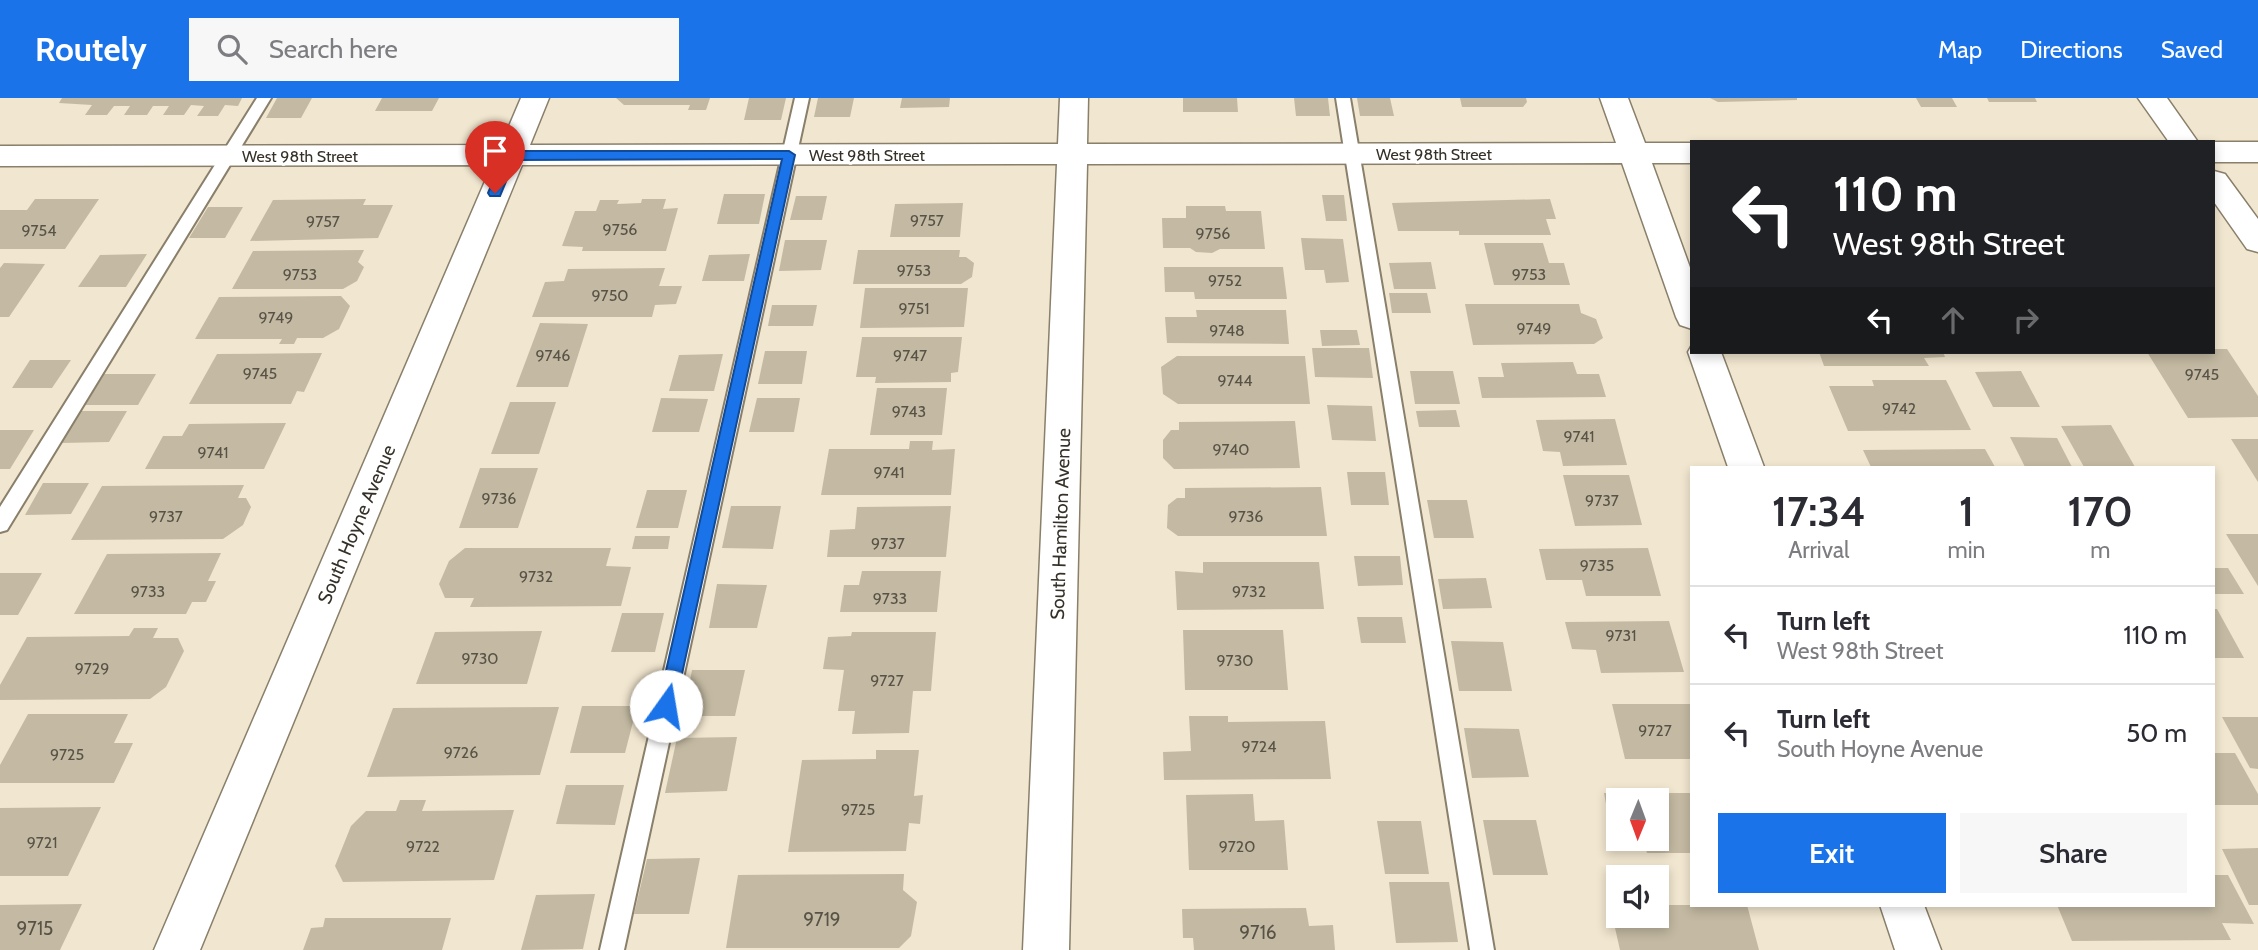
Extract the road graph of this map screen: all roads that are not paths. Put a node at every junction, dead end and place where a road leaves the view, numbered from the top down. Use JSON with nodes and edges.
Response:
{"nodes":[{"id":1,"x":264,"y":98,"type":"edge"},
{"id":2,"x":535,"y":98,"type":"edge"},
{"id":3,"x":802,"y":98,"type":"edge"},
{"id":4,"x":1074,"y":98,"type":"edge"},
{"id":5,"x":1343,"y":98,"type":"edge"},
{"id":6,"x":1614,"y":98,"type":"edge"},
{"id":7,"x":2152,"y":98,"type":"edge"},
{"id":8,"x":2183,"y":140,"type":"edge"},
{"id":9,"x":2215,"y":152,"type":"edge"},
{"id":10,"x":2258,"y":152,"type":"edge"},
{"id":11,"x":1634,"y":153,"type":"junction"},
{"id":12,"x":1690,"y":153,"type":"edge"},
{"id":13,"x":1072,"y":154,"type":"junction"},
{"id":14,"x":1352,"y":154,"type":"junction"},
{"id":15,"x":789,"y":155,"type":"junction"},
{"id":16,"x":0,"y":156,"type":"edge"},
{"id":17,"x":229,"y":156,"type":"junction"},
{"id":18,"x":511,"y":156,"type":"junction"},
{"id":19,"x":2215,"y":182,"type":"edge"},
{"id":20,"x":2258,"y":241,"type":"edge"},
{"id":21,"x":1690,"y":311,"type":"edge"},
{"id":22,"x":1706,"y":354,"type":"edge"},
{"id":23,"x":1746,"y":466,"type":"edge"},
{"id":24,"x":0,"y":524,"type":"edge"},
{"id":25,"x":1903,"y":907,"type":"edge"},
{"id":26,"x":177,"y":950,"type":"edge"},
{"id":27,"x":612,"y":950,"type":"edge"},
{"id":28,"x":1046,"y":950,"type":"edge"},
{"id":29,"x":1482,"y":950,"type":"edge"},
{"id":30,"x":1918,"y":950,"type":"edge"}],
"edges":[{"from":1,"to":17,"type":"lane"},
{"from":2,"to":18,"type":"street","name":"South Hoyne Avenue"},
{"from":3,"to":15,"type":"lane"},
{"from":4,"to":13,"type":"street","name":"South Hamilton Avenue"},
{"from":5,"to":14,"type":"lane"},
{"from":6,"to":11,"type":"street"},
{"from":7,"to":8,"type":"street"},
{"from":9,"to":10,"type":"street"},
{"from":11,"to":12,"type":"street","name":"West 98th Street"},
{"from":11,"to":14,"type":"street","name":"West 98th Street"},
{"from":11,"to":21,"type":"street"},
{"from":13,"to":14,"type":"street","name":"West 98th Street"},
{"from":13,"to":15,"type":"street","name":"West 98th Street"},
{"from":13,"to":28,"type":"street","name":"South Hamilton Avenue"},
{"from":14,"to":29,"type":"lane"},
{"from":15,"to":18,"type":"street","name":"West 98th Street"},
{"from":15,"to":27,"type":"lane"},
{"from":16,"to":17,"type":"street","name":"West 98th Street"},
{"from":17,"to":18,"type":"street","name":"West 98th Street"},
{"from":17,"to":24,"type":"lane"},
{"from":18,"to":26,"type":"street","name":"South Hoyne Avenue"},
{"from":19,"to":20,"type":"street"},
{"from":22,"to":23,"type":"street"},
{"from":25,"to":30,"type":"street"}]}
